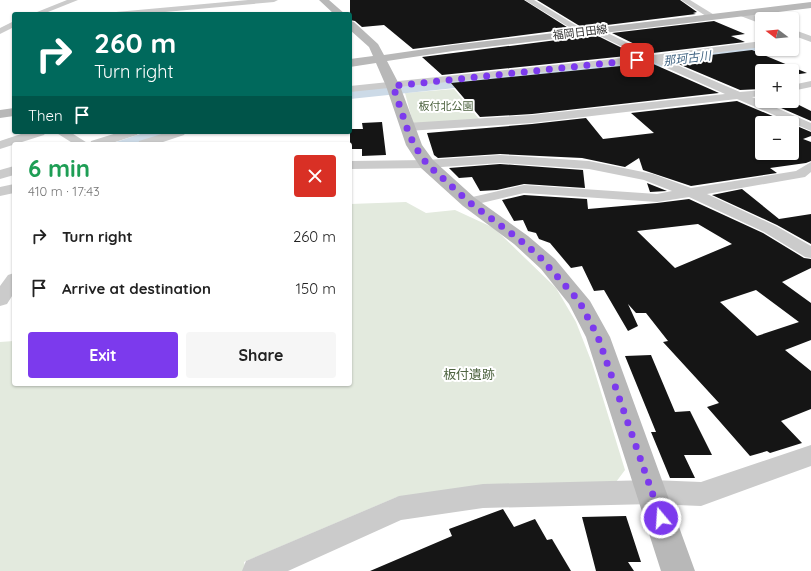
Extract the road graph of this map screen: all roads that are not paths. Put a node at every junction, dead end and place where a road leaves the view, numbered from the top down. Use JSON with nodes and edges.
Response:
{"nodes":[{"id":1,"x":74,"y":0,"type":"edge"},
{"id":2,"x":274,"y":0,"type":"edge"},
{"id":3,"x":324,"y":0,"type":"edge"},
{"id":4,"x":529,"y":0,"type":"edge"},
{"id":5,"x":685,"y":0,"type":"edge"},
{"id":6,"x":811,"y":5,"type":"edge"},
{"id":7,"x":41,"y":12,"type":"edge"},
{"id":8,"x":151,"y":12,"type":"edge"},
{"id":9,"x":338,"y":12,"type":"edge"},
{"id":10,"x":741,"y":13,"type":"junction"},
{"id":11,"x":712,"y":16,"type":"junction"},
{"id":12,"x":755,"y":18,"type":"edge"},
{"id":13,"x":12,"y":25,"type":"edge"},
{"id":14,"x":352,"y":26,"type":"edge"},
{"id":15,"x":595,"y":30,"type":"junction"},
{"id":16,"x":0,"y":31,"type":"edge"},
{"id":17,"x":583,"y":32,"type":"junction"},
{"id":18,"x":799,"y":34,"type":"edge"},
{"id":19,"x":809,"y":38,"type":"edge"},
{"id":20,"x":799,"y":39,"type":"edge"},
{"id":21,"x":755,"y":45,"type":"edge"},
{"id":22,"x":652,"y":58,"type":"junction"},
{"id":23,"x":380,"y":59,"type":"junction"},
{"id":24,"x":352,"y":63,"type":"edge"},
{"id":25,"x":811,"y":84,"type":"edge"},
{"id":26,"x":799,"y":87,"type":"edge"},
{"id":27,"x":352,"y":90,"type":"edge"},
{"id":28,"x":393,"y":93,"type":"junction"},
{"id":29,"x":755,"y":94,"type":"edge"},
{"id":30,"x":742,"y":96,"type":"junction"},
{"id":31,"x":12,"y":112,"type":"edge"},
{"id":32,"x":0,"y":114,"type":"edge"},
{"id":33,"x":811,"y":127,"type":"edge"},
{"id":34,"x":407,"y":128,"type":"junction"},
{"id":35,"x":34,"y":134,"type":"edge"},
{"id":36,"x":64,"y":134,"type":"edge"},
{"id":37,"x":127,"y":134,"type":"edge"},
{"id":38,"x":174,"y":134,"type":"edge"},
{"id":39,"x":79,"y":142,"type":"edge"},
{"id":40,"x":102,"y":142,"type":"edge"},
{"id":41,"x":150,"y":142,"type":"edge"},
{"id":42,"x":0,"y":145,"type":"edge"},
{"id":43,"x":427,"y":164,"type":"junction"},
{"id":44,"x":352,"y":165,"type":"edge"},
{"id":45,"x":811,"y":166,"type":"edge"},
{"id":46,"x":12,"y":171,"type":"edge"},
{"id":47,"x":0,"y":175,"type":"edge"},
{"id":48,"x":12,"y":189,"type":"edge"},
{"id":49,"x":0,"y":192,"type":"edge"},
{"id":50,"x":690,"y":194,"type":"junction"},
{"id":51,"x":469,"y":202,"type":"junction"},
{"id":52,"x":811,"y":253,"type":"edge"},
{"id":53,"x":12,"y":282,"type":"edge"},
{"id":54,"x":0,"y":300,"type":"edge"},
{"id":55,"x":811,"y":455,"type":"edge"},
{"id":56,"x":652,"y":492,"type":"junction"},
{"id":57,"x":261,"y":570,"type":"edge"},
{"id":58,"x":678,"y":571,"type":"edge"}],
"edges":[{"from":1,"to":7,"type":"street"},
{"from":2,"to":8,"type":"street"},
{"from":3,"to":9,"type":"main road"},
{"from":4,"to":17,"type":"street"},
{"from":5,"to":11,"type":"street"},
{"from":6,"to":10,"type":"main road","name":"福岡日田線"},
{"from":10,"to":11,"type":"main road","name":"福岡日田線"},
{"from":10,"to":12,"type":"street"},
{"from":11,"to":15,"type":"main road","name":"福岡日田線"},
{"from":13,"to":16,"type":"street"},
{"from":14,"to":23,"type":"main road"},
{"from":15,"to":17,"type":"main road","name":"福岡日田線"},
{"from":15,"to":22,"type":"street"},
{"from":17,"to":23,"type":"main road","name":"福岡日田線"},
{"from":18,"to":19,"type":"street"},
{"from":19,"to":20,"type":"street"},
{"from":21,"to":22,"type":"street"},
{"from":22,"to":28,"type":"street"},
{"from":22,"to":30,"type":"street"},
{"from":23,"to":24,"type":"main road","name":"福岡日田線"},
{"from":23,"to":28,"type":"main road"},
{"from":25,"to":26,"type":"street"},
{"from":27,"to":28,"type":"street"},
{"from":28,"to":34,"type":"main road"},
{"from":29,"to":30,"type":"street"},
{"from":30,"to":33,"type":"street"},
{"from":30,"to":34,"type":"street"},
{"from":31,"to":32,"type":"main road"},
{"from":34,"to":43,"type":"main road"},
{"from":35,"to":42,"type":"street"},
{"from":36,"to":39,"type":"street"},
{"from":37,"to":40,"type":"street"},
{"from":38,"to":41,"type":"street"},
{"from":43,"to":44,"type":"street"},
{"from":43,"to":50,"type":"street"},
{"from":43,"to":51,"type":"main road"},
{"from":45,"to":50,"type":"street"},
{"from":46,"to":47,"type":"street"},
{"from":48,"to":49,"type":"street"},
{"from":50,"to":51,"type":"street"},
{"from":50,"to":52,"type":"street"},
{"from":51,"to":56,"type":"main road"},
{"from":53,"to":54,"type":"street"},
{"from":55,"to":56,"type":"street"},
{"from":56,"to":57,"type":"street"},
{"from":56,"to":58,"type":"main road"}]}
